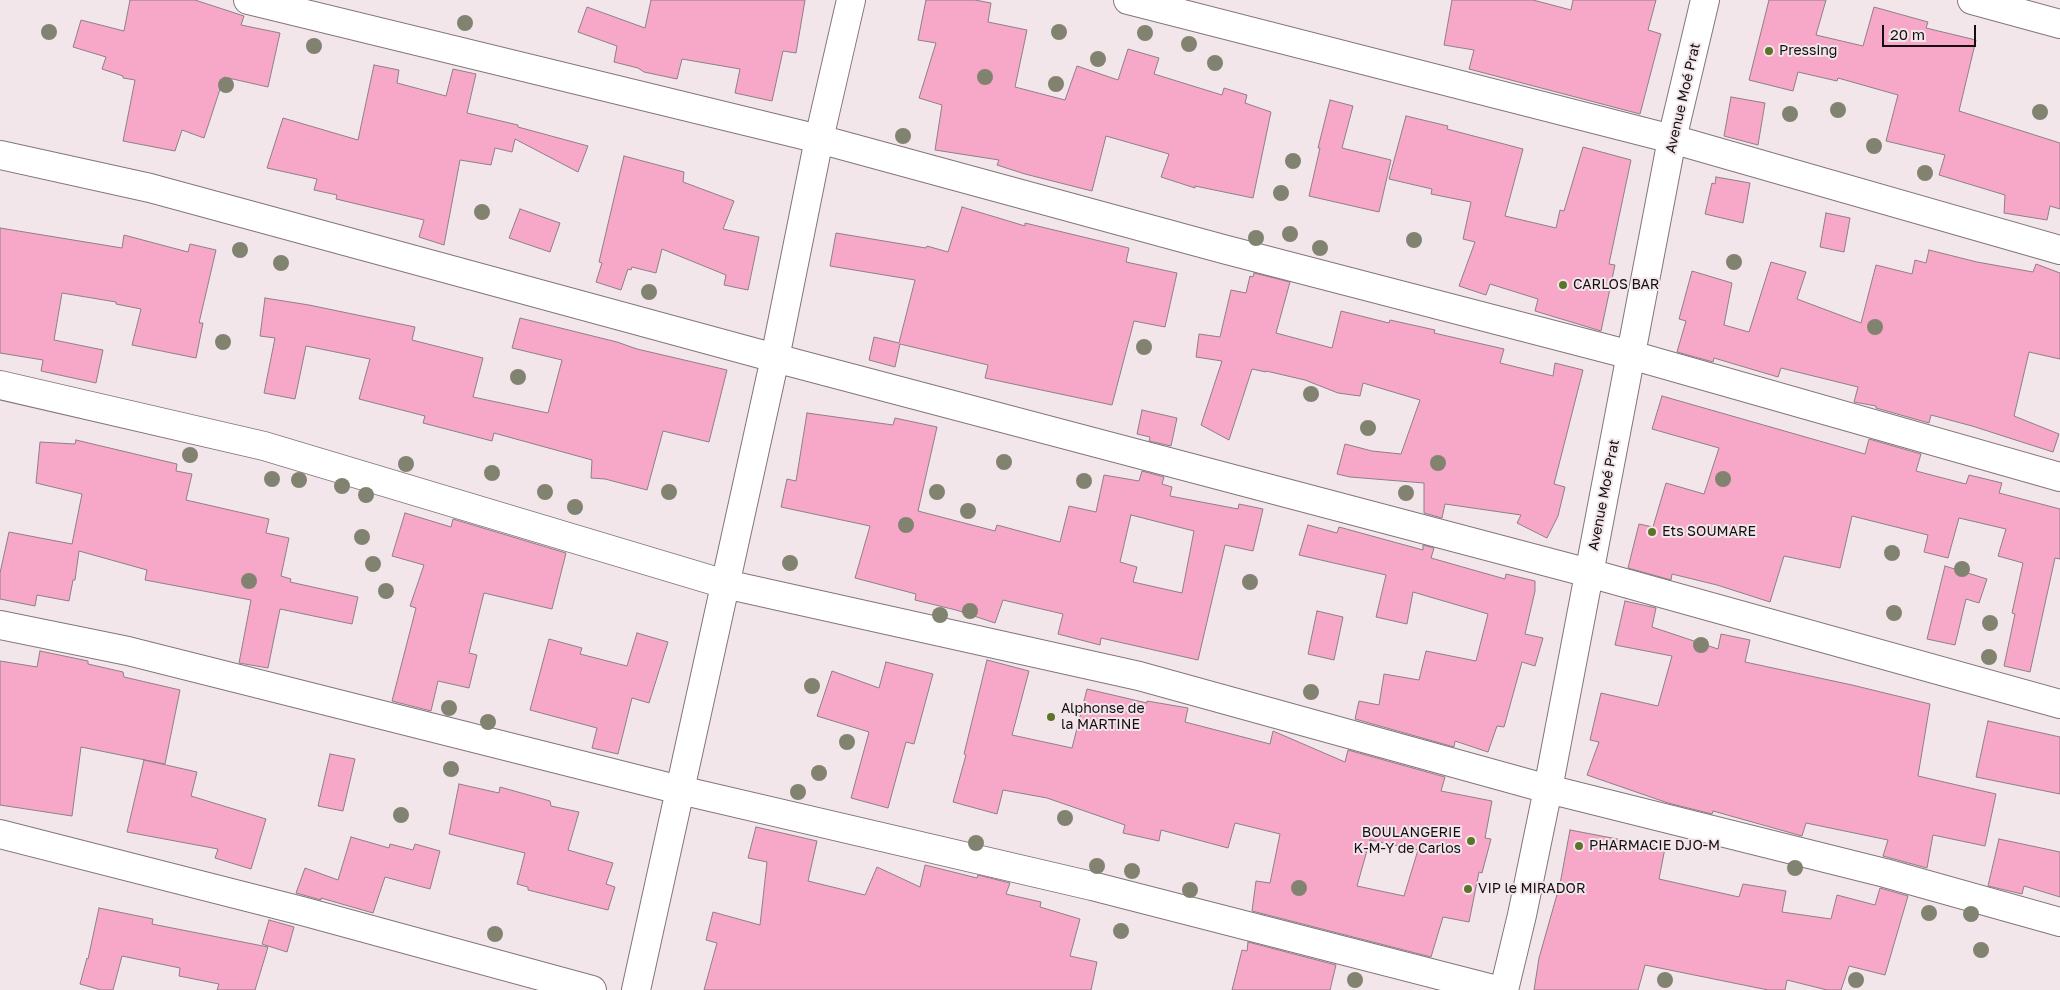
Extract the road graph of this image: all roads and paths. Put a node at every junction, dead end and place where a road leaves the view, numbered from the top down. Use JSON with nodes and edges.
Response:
{"nodes":[{"id":1,"x":248,"y":0,"type":"edge"},
{"id":2,"x":851,"y":0,"type":"edge"},
{"id":3,"x":1128,"y":0,"type":"edge"},
{"id":4,"x":1705,"y":0,"type":"edge"},
{"id":5,"x":1972,"y":0,"type":"edge"},
{"id":6,"x":2060,"y":24,"type":"edge"},
{"id":7,"x":819,"y":139,"type":"junction"},
{"id":8,"x":1672,"y":139,"type":"junction"},
{"id":9,"x":0,"y":155,"type":"edge"},
{"id":10,"x":2060,"y":250,"type":"edge"},
{"id":11,"x":1631,"y":355,"type":"junction"},
{"id":12,"x":775,"y":358,"type":"junction"},
{"id":13,"x":0,"y":385,"type":"edge"},
{"id":14,"x":2060,"y":476,"type":"edge"},
{"id":15,"x":1589,"y":573,"type":"junction"},
{"id":16,"x":725,"y":584,"type":"junction"},
{"id":17,"x":0,"y":625,"type":"edge"},
{"id":18,"x":2060,"y":704,"type":"edge"},
{"id":19,"x":1548,"y":789,"type":"junction"},
{"id":20,"x":680,"y":790,"type":"junction"},
{"id":21,"x":0,"y":834,"type":"edge"},
{"id":22,"x":2060,"y":922,"type":"edge"},
{"id":23,"x":592,"y":990,"type":"edge"},
{"id":24,"x":636,"y":990,"type":"edge"},
{"id":25,"x":1497,"y":990,"type":"edge"},
{"id":26,"x":1504,"y":990,"type":"edge"}],
"edges":[{"from":1,"to":7,"type":"street"},
{"from":2,"to":7,"type":"street"},
{"from":3,"to":8,"type":"street"},
{"from":4,"to":8,"type":"street","name":"Avenue Moé Prat"},
{"from":5,"to":6,"type":"street"},
{"from":7,"to":11,"type":"street"},
{"from":7,"to":12,"type":"street"},
{"from":8,"to":10,"type":"street"},
{"from":8,"to":11,"type":"street","name":"Avenue Moé Prat"},
{"from":9,"to":12,"type":"street"},
{"from":11,"to":14,"type":"street"},
{"from":11,"to":15,"type":"street","name":"Avenue Moé Prat"},
{"from":12,"to":15,"type":"street"},
{"from":12,"to":16,"type":"street"},
{"from":13,"to":16,"type":"street"},
{"from":15,"to":18,"type":"street"},
{"from":15,"to":19,"type":"street","name":"Avenue Moé Prat"},
{"from":16,"to":19,"type":"street"},
{"from":16,"to":20,"type":"street"},
{"from":17,"to":20,"type":"street"},
{"from":19,"to":22,"type":"street"},
{"from":19,"to":26,"type":"street","name":"Avenue Moé Prat"},
{"from":20,"to":24,"type":"street"},
{"from":20,"to":25,"type":"street"},
{"from":21,"to":23,"type":"street"}]}
